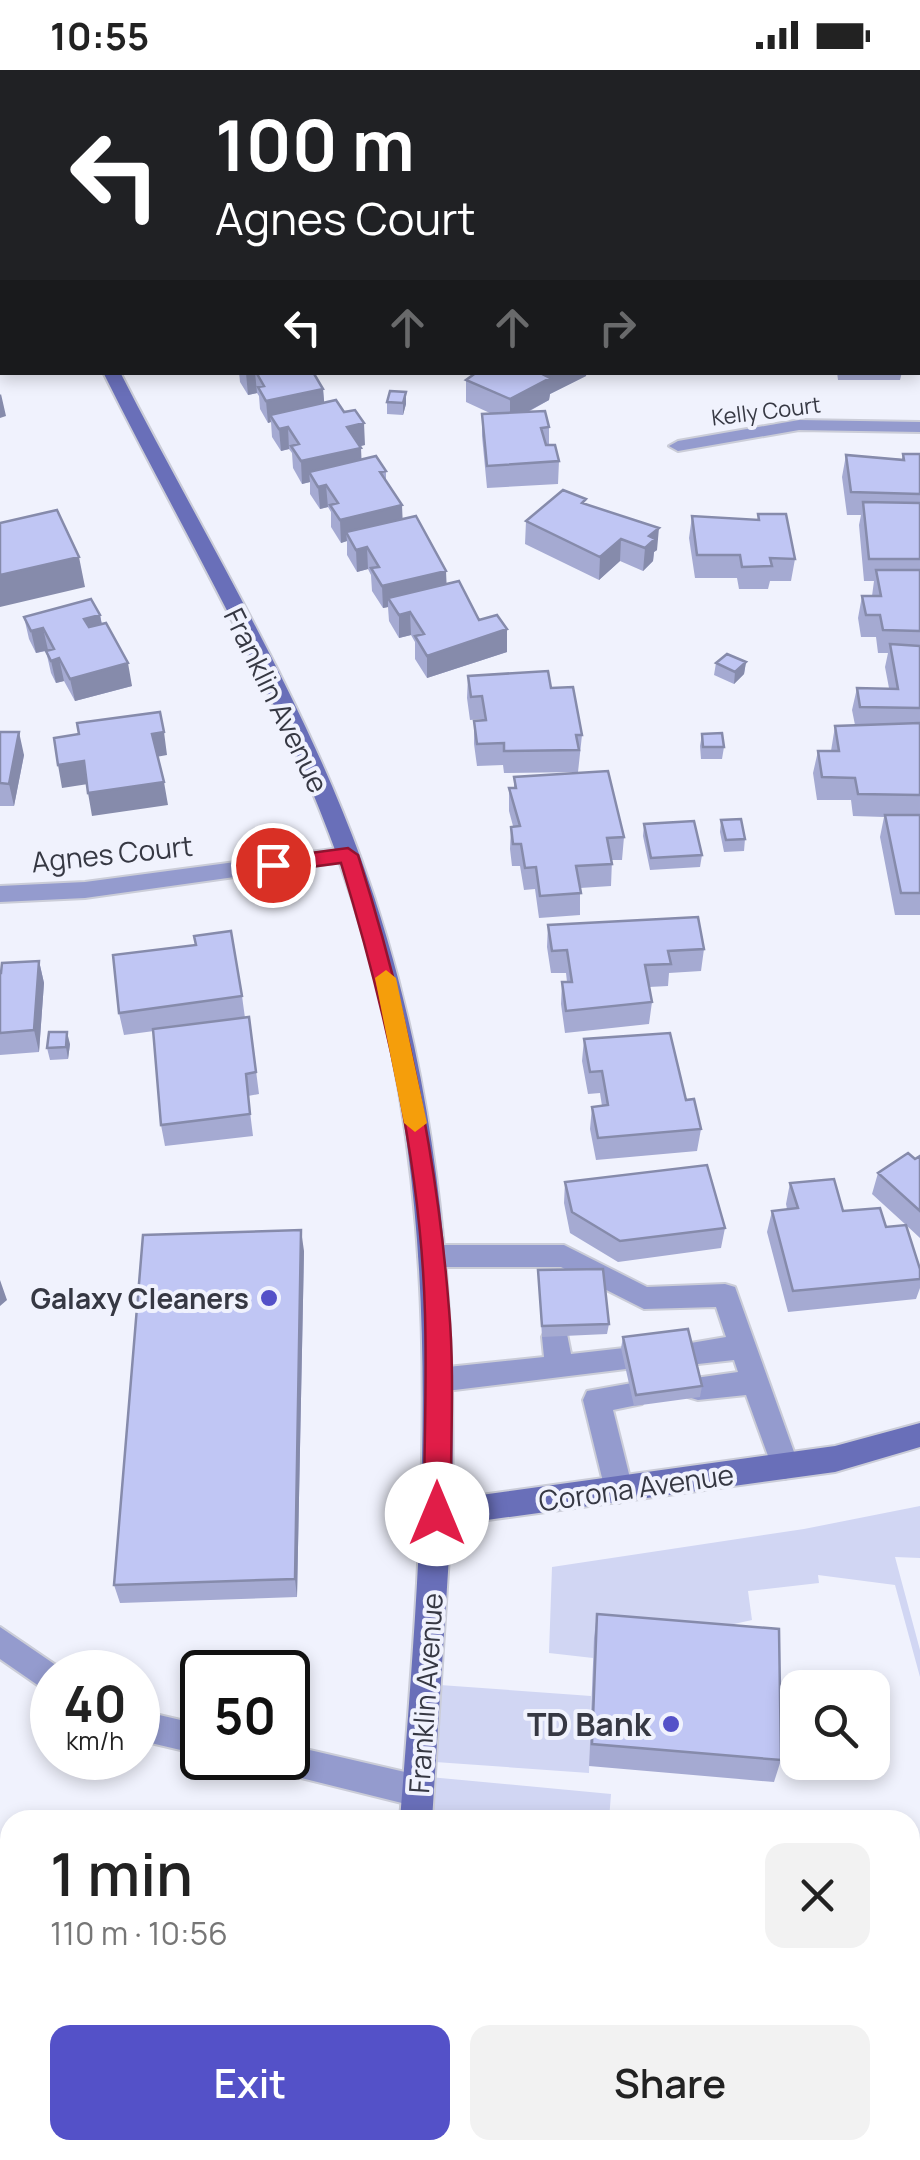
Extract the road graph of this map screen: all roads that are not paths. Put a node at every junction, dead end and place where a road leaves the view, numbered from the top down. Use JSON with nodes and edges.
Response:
{"nodes":[{"id":1,"x":113,"y":375,"type":"edge"},
{"id":2,"x":920,"y":426,"type":"edge"},
{"id":3,"x":678,"y":446,"type":"dead end"},
{"id":4,"x":348,"y":855,"type":"junction"},
{"id":5,"x":0,"y":894,"type":"edge"},
{"id":6,"x":431,"y":1256,"type":"junction"},
{"id":7,"x":556,"y":1336,"type":"edge"},
{"id":8,"x":743,"y":1347,"type":"junction"},
{"id":9,"x":689,"y":1353,"type":"edge"},
{"id":10,"x":624,"y":1360,"type":"edge"},
{"id":11,"x":590,"y":1363,"type":"junction"},
{"id":12,"x":558,"y":1366,"type":"junction"},
{"id":13,"x":438,"y":1380,"type":"junction"},
{"id":14,"x":754,"y":1382,"type":"junction"},
{"id":15,"x":698,"y":1388,"type":"edge"},
{"id":16,"x":632,"y":1395,"type":"edge"},
{"id":17,"x":598,"y":1400,"type":"junction"},
{"id":18,"x":920,"y":1435,"type":"edge"},
{"id":19,"x":785,"y":1466,"type":"junction"},
{"id":20,"x":618,"y":1490,"type":"junction"},
{"id":21,"x":437,"y":1514,"type":"junction"},
{"id":22,"x":0,"y":1641,"type":"edge"},
{"id":23,"x":30,"y":1664,"type":"edge"},
{"id":24,"x":310,"y":1770,"type":"edge"},
{"id":25,"x":417,"y":1806,"type":"edge"}],
"edges":[{"from":1,"to":4,"type":"main road","name":"Franklin Avenue"},
{"from":2,"to":3,"type":"street","name":"Kelly Court"},
{"from":4,"to":5,"type":"street","name":"Agnes Court"},
{"from":4,"to":6,"type":"main road","name":"Franklin Avenue"},
{"from":6,"to":8,"type":"street"},
{"from":6,"to":13,"type":"main road","name":"Franklin Avenue"},
{"from":7,"to":12,"type":"street"},
{"from":8,"to":9,"type":"street"},
{"from":8,"to":14,"type":"street"},
{"from":10,"to":11,"type":"street"},
{"from":11,"to":12,"type":"street"},
{"from":11,"to":17,"type":"street"},
{"from":12,"to":13,"type":"street"},
{"from":13,"to":21,"type":"main road","name":"Franklin Avenue"},
{"from":14,"to":15,"type":"street"},
{"from":14,"to":19,"type":"street"},
{"from":16,"to":17,"type":"street"},
{"from":17,"to":20,"type":"street"},
{"from":18,"to":19,"type":"main road","name":"Corona Avenue"},
{"from":19,"to":20,"type":"main road","name":"Corona Avenue"},
{"from":20,"to":21,"type":"main road","name":"Corona Avenue"},
{"from":21,"to":25,"type":"main road","name":"Franklin Avenue"},
{"from":22,"to":23,"type":"street"},
{"from":24,"to":25,"type":"street"}]}
